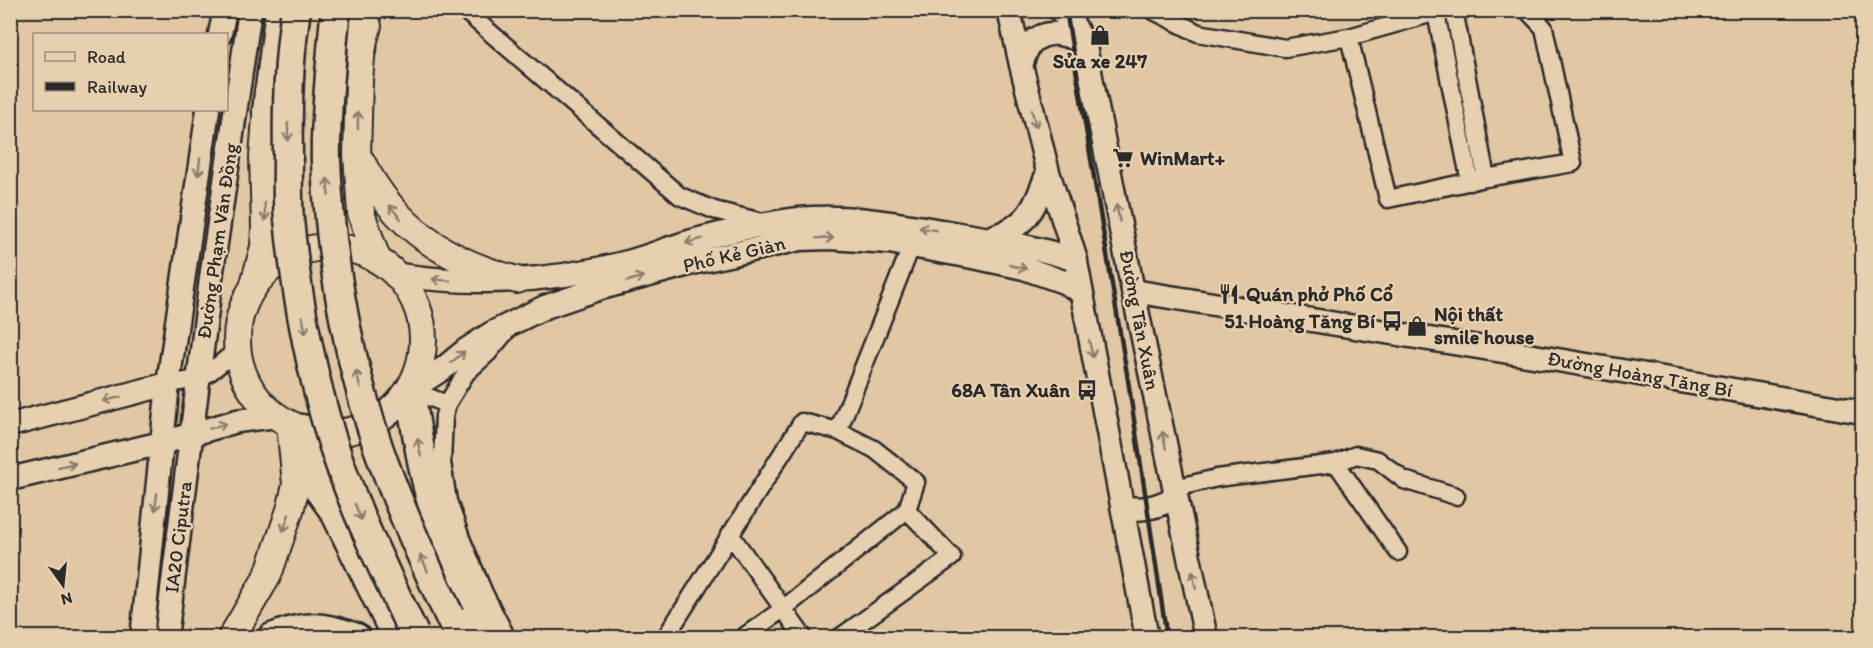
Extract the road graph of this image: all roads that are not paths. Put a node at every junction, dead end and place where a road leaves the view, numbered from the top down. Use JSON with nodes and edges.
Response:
{"nodes":[{"id":1,"x":225,"y":10,"type":"edge"},
{"id":2,"x":249,"y":10,"type":"edge"},
{"id":3,"x":271,"y":10,"type":"edge"},
{"id":4,"x":280,"y":10,"type":"edge"},
{"id":5,"x":294,"y":10,"type":"edge"},
{"id":6,"x":336,"y":10,"type":"edge"},
{"id":7,"x":352,"y":10,"type":"edge"},
{"id":8,"x":358,"y":10,"type":"edge"},
{"id":9,"x":372,"y":10,"type":"edge"},
{"id":10,"x":464,"y":10,"type":"edge"},
{"id":11,"x":1010,"y":10,"type":"edge"},
{"id":12,"x":1060,"y":10,"type":"edge"},
{"id":13,"x":1152,"y":10,"type":"edge"},
{"id":14,"x":1454,"y":10,"type":"edge"},
{"id":15,"x":1527,"y":10,"type":"edge"},
{"id":16,"x":1440,"y":12,"type":"edge"},
{"id":17,"x":220,"y":33,"type":"edge"},
{"id":18,"x":1349,"y":37,"type":"junction"},
{"id":19,"x":1085,"y":46,"type":"junction"},
{"id":20,"x":362,"y":47,"type":"junction"},
{"id":21,"x":1021,"y":65,"type":"junction"},
{"id":22,"x":207,"y":111,"type":"edge"},
{"id":23,"x":267,"y":111,"type":"junction"},
{"id":24,"x":357,"y":155,"type":"junction"},
{"id":25,"x":1048,"y":172,"type":"junction"},
{"id":26,"x":1478,"y":180,"type":"junction"},
{"id":27,"x":768,"y":224,"type":"junction"},
{"id":28,"x":986,"y":239,"type":"junction"},
{"id":29,"x":726,"y":244,"type":"junction"},
{"id":30,"x":911,"y":246,"type":"junction"},
{"id":31,"x":377,"y":259,"type":"junction"},
{"id":32,"x":1076,"y":260,"type":"junction"},
{"id":33,"x":399,"y":275,"type":"junction"},
{"id":34,"x":517,"y":280,"type":"junction"},
{"id":35,"x":254,"y":285,"type":"junction"},
{"id":36,"x":1133,"y":291,"type":"junction"},
{"id":37,"x":1081,"y":292,"type":"junction"},
{"id":38,"x":516,"y":320,"type":"junction"},
{"id":39,"x":236,"y":351,"type":"junction"},
{"id":40,"x":198,"y":380,"type":"junction"},
{"id":41,"x":168,"y":384,"type":"junction"},
{"id":42,"x":410,"y":390,"type":"junction"},
{"id":43,"x":447,"y":404,"type":"junction"},
{"id":44,"x":1863,"y":412,"type":"edge"},
{"id":45,"x":289,"y":423,"type":"junction"},
{"id":46,"x":10,"y":425,"type":"edge"},
{"id":47,"x":838,"y":431,"type":"junction"},
{"id":48,"x":190,"y":436,"type":"junction"},
{"id":49,"x":162,"y":443,"type":"junction"},
{"id":50,"x":1336,"y":464,"type":"junction"},
{"id":51,"x":10,"y":479,"type":"edge"},
{"id":52,"x":1175,"y":492,"type":"junction"},
{"id":53,"x":1456,"y":496,"type":"dead end"},
{"id":54,"x":1122,"y":506,"type":"junction"},
{"id":55,"x":907,"y":510,"type":"junction"},
{"id":56,"x":730,"y":534,"type":"junction"},
{"id":57,"x":1398,"y":552,"type":"dead end"},
{"id":58,"x":783,"y":609,"type":"junction"},
{"id":59,"x":456,"y":626,"type":"edge"},
{"id":60,"x":409,"y":636,"type":"edge"},
{"id":61,"x":142,"y":638,"type":"edge"},
{"id":62,"x":166,"y":638,"type":"edge"},
{"id":63,"x":231,"y":638,"type":"edge"},
{"id":64,"x":272,"y":638,"type":"edge"},
{"id":65,"x":356,"y":638,"type":"edge"},
{"id":66,"x":492,"y":638,"type":"edge"},
{"id":67,"x":507,"y":638,"type":"edge"},
{"id":68,"x":665,"y":638,"type":"edge"},
{"id":69,"x":742,"y":638,"type":"edge"},
{"id":70,"x":804,"y":638,"type":"edge"},
{"id":71,"x":839,"y":638,"type":"edge"},
{"id":72,"x":1147,"y":638,"type":"edge"},
{"id":73,"x":1206,"y":638,"type":"edge"}],
"edges":[{"from":1,"to":17,"type":"main road"},
{"from":2,"to":40,"type":"main road","name":"Đường Phạm Văn Đồng"},
{"from":3,"to":23,"type":"main road","name":"Đường Phạm Văn Đồng"},
{"from":4,"to":23,"type":"highway"},
{"from":5,"to":23,"type":"main road","name":"Đường Phạm Văn Đồng"},
{"from":5,"to":60,"type":"highway","one_way":true,"bridge":true},
{"from":59,"to":6,"type":"highway","one_way":true,"bridge":true},
{"from":7,"to":20,"type":"main road"},
{"from":8,"to":20,"type":"highway"},
{"from":9,"to":20,"type":"main road"},
{"from":10,"to":27,"type":"street"},
{"from":11,"to":21,"type":"main road"},
{"from":12,"to":19,"type":"main road","name":"Đường Tân Xuân"},
{"from":13,"to":18,"type":"street"},
{"from":14,"to":26,"type":"street"},
{"from":15,"to":26,"type":"street"},
{"from":16,"to":18,"type":"street"},
{"from":16,"to":26,"type":"street"},
{"from":18,"to":26,"type":"street"},
{"from":19,"to":21,"type":"main road"},
{"from":36,"to":19,"type":"main road","name":"Đường Tân Xuân","one_way":true},
{"from":24,"to":20,"type":"main road","one_way":true},
{"from":21,"to":25,"type":"main road","one_way":true},
{"from":22,"to":41,"type":"main road","name":"Đường Phạm Văn Đồng","one_way":true},
{"from":23,"to":35,"type":"main road","name":"Đường Phạm Văn Đồng","one_way":true},
{"from":24,"to":31,"type":"main road"},
{"from":34,"to":24,"type":"main road","one_way":true},
{"from":25,"to":28,"type":"main road"},
{"from":25,"to":32,"type":"main road"},
{"from":28,"to":27,"type":"main road","name":"Phố Kẻ Giàn","one_way":true},
{"from":27,"to":29,"type":"main road","name":"Phố Kẻ Giàn"},
{"from":28,"to":32,"type":"main road","name":"Phố Kẻ Giàn"},
{"from":29,"to":30,"type":"main road","name":"Phố Kẻ Giàn","one_way":true},
{"from":29,"to":34,"type":"main road","name":"Phố Kẻ Giàn","one_way":true},
{"from":38,"to":29,"type":"main road","name":"Phố Kẻ Giàn","one_way":true},
{"from":30,"to":37,"type":"main road","name":"Phố Kẻ Giàn","one_way":true},
{"from":30,"to":47,"type":"street"},
{"from":31,"to":33,"type":"main road"},
{"from":31,"to":35,"type":"main road"},
{"from":32,"to":37,"type":"main road"},
{"from":34,"to":33,"type":"main road","name":"Phố Kẻ Giàn","one_way":true},
{"from":33,"to":42,"type":"main road"},
{"from":35,"to":39,"type":"main road"},
{"from":36,"to":44,"type":"main road","name":"Đường Hoàng Tăng Bí"},
{"from":52,"to":36,"type":"main road","name":"Đường Tân Xuân","one_way":true},
{"from":37,"to":54,"type":"main road","one_way":true},
{"from":42,"to":38,"type":"main road","name":"Phố Kẻ Giàn","one_way":true},
{"from":38,"to":43,"type":"street"},
{"from":39,"to":40,"type":"street"},
{"from":39,"to":45,"type":"main road"},
{"from":40,"to":41,"type":"street"},
{"from":40,"to":48,"type":"main road","name":"Đường Phạm Văn Đồng"},
{"from":41,"to":46,"type":"main road","one_way":true},
{"from":41,"to":49,"type":"main road","name":"Đường Phạm Văn Đồng"},
{"from":42,"to":43,"type":"street"},
{"from":42,"to":45,"type":"main road"},
{"from":66,"to":42,"type":"highway","one_way":true},
{"from":43,"to":67,"type":"street"},
{"from":48,"to":45,"type":"main road","one_way":true},
{"from":45,"to":60,"type":"highway"},
{"from":45,"to":63,"type":"main road","one_way":true},
{"from":47,"to":55,"type":"street"},
{"from":47,"to":56,"type":"street"},
{"from":48,"to":49,"type":"main road"},
{"from":48,"to":62,"type":"main road","name":"IA20 Ciputra"},
{"from":51,"to":49,"type":"main road","one_way":true},
{"from":49,"to":61,"type":"main road","name":"IA20 Ciputra","one_way":true},
{"from":50,"to":52,"type":"street"},
{"from":50,"to":53,"type":"street"},
{"from":50,"to":57,"type":"street"},
{"from":52,"to":54,"type":"main road"},
{"from":73,"to":52,"type":"main road","name":"Đường Tân Xuân","one_way":true},
{"from":54,"to":72,"type":"main road"},
{"from":55,"to":58,"type":"street"},
{"from":55,"to":71,"type":"street"},
{"from":56,"to":58,"type":"street"},
{"from":56,"to":68,"type":"street"},
{"from":58,"to":69,"type":"street"},
{"from":58,"to":70,"type":"street"},
{"from":64,"to":65,"type":"highway"}]}
